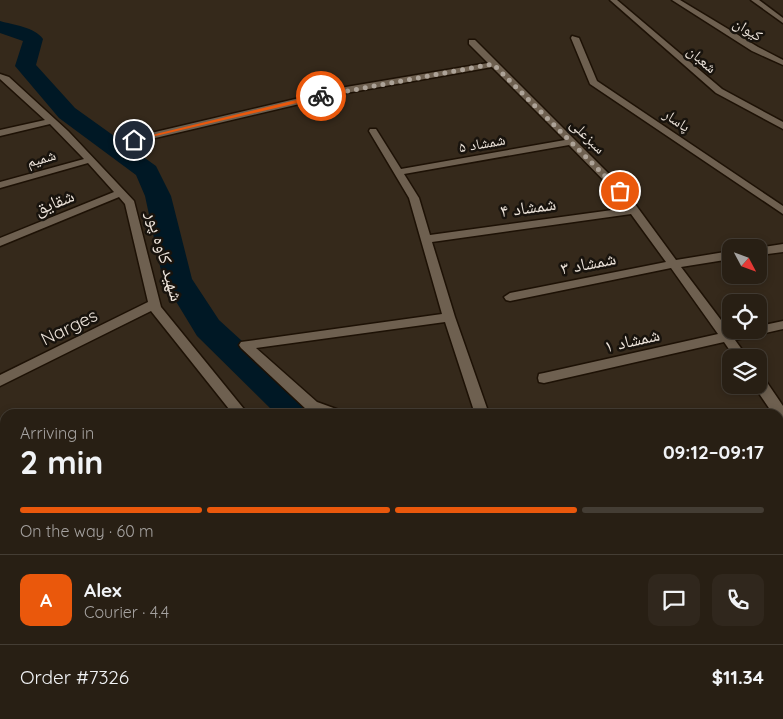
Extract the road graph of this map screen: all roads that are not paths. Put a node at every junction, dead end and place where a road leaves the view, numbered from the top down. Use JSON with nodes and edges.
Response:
{"nodes":[{"id":1,"x":612,"y":0,"type":"edge"},
{"id":2,"x":675,"y":0,"type":"edge"},
{"id":3,"x":754,"y":0,"type":"edge"},
{"id":4,"x":783,"y":21,"type":"edge"},
{"id":5,"x":575,"y":38,"type":"dead end"},
{"id":6,"x":472,"y":42,"type":"dead end"},
{"id":7,"x":783,"y":63,"type":"edge"},
{"id":8,"x":493,"y":64,"type":"junction"},
{"id":9,"x":0,"y":76,"type":"edge"},
{"id":10,"x":51,"y":121,"type":"junction"},
{"id":11,"x":783,"y":126,"type":"edge"},
{"id":12,"x":373,"y":130,"type":"dead end"},
{"id":13,"x":0,"y":133,"type":"edge"},
{"id":14,"x":134,"y":140,"type":"dead end"},
{"id":15,"x":571,"y":142,"type":"junction"},
{"id":16,"x":89,"y":160,"type":"junction"},
{"id":17,"x":398,"y":172,"type":"junction"},
{"id":18,"x":0,"y":185,"type":"edge"},
{"id":19,"x":121,"y":193,"type":"junction"},
{"id":20,"x":634,"y":210,"type":"junction"},
{"id":21,"x":783,"y":211,"type":"edge"},
{"id":22,"x":426,"y":238,"type":"junction"},
{"id":23,"x":0,"y":242,"type":"edge"},
{"id":24,"x":783,"y":248,"type":"edge"},
{"id":25,"x":768,"y":250,"type":"edge"},
{"id":26,"x":722,"y":256,"type":"edge"},
{"id":27,"x":674,"y":264,"type":"junction"},
{"id":28,"x":510,"y":296,"type":"dead end"},
{"id":29,"x":154,"y":304,"type":"junction"},
{"id":30,"x":449,"y":317,"type":"junction"},
{"id":31,"x":783,"y":325,"type":"edge"},
{"id":32,"x":767,"y":328,"type":"edge"},
{"id":33,"x":722,"y":329,"type":"edge"},
{"id":34,"x":722,"y":337,"type":"edge"},
{"id":35,"x":544,"y":378,"type":"dead end"},
{"id":36,"x":0,"y":381,"type":"edge"},
{"id":37,"x":767,"y":394,"type":"edge"},
{"id":38,"x":238,"y":409,"type":"edge"},
{"id":39,"x":320,"y":409,"type":"edge"},
{"id":40,"x":480,"y":409,"type":"edge"},
{"id":41,"x":778,"y":409,"type":"edge"}],
"edges":[{"from":1,"to":11,"type":"street","name":"شعبان"},
{"from":2,"to":7,"type":"street","name":"کیوان"},
{"from":3,"to":4,"type":"street"},
{"from":5,"to":21,"type":"street","name":"پاسار"},
{"from":6,"to":8,"type":"street","name":"سبزعلی"},
{"from":8,"to":14,"type":"street"},
{"from":8,"to":15,"type":"street","name":"سبزعلی"},
{"from":9,"to":10,"type":"street","name":"شهید کاوه پور"},
{"from":10,"to":13,"type":"street"},
{"from":10,"to":16,"type":"street","name":"شهید کاوه پور"},
{"from":12,"to":17,"type":"street"},
{"from":15,"to":17,"type":"street","name":"شمشاد ۵"},
{"from":15,"to":20,"type":"street","name":"سبزعلی"},
{"from":16,"to":18,"type":"street","name":"شمیم"},
{"from":16,"to":19,"type":"street","name":"شهید کاوه پور"},
{"from":17,"to":22,"type":"street"},
{"from":19,"to":23,"type":"street","name":"شقایق"},
{"from":19,"to":29,"type":"street","name":"شهید کاوه پور"},
{"from":20,"to":22,"type":"street","name":"شمشاد ۴"},
{"from":20,"to":27,"type":"street","name":"سبزعلی"},
{"from":22,"to":30,"type":"street"},
{"from":24,"to":25,"type":"street"},
{"from":26,"to":27,"type":"street","name":"شمشاد ۳"},
{"from":27,"to":28,"type":"street","name":"شمشاد ۳"},
{"from":27,"to":33,"type":"street","name":"سبزعلی"},
{"from":29,"to":36,"type":"street","name":"Narges"},
{"from":29,"to":38,"type":"street","name":"شهید کاوه پور"},
{"from":30,"to":39,"type":"street"},
{"from":30,"to":40,"type":"street"},
{"from":31,"to":32,"type":"street"},
{"from":34,"to":35,"type":"street","name":"شمشاد ۱"},
{"from":37,"to":41,"type":"street"}]}
